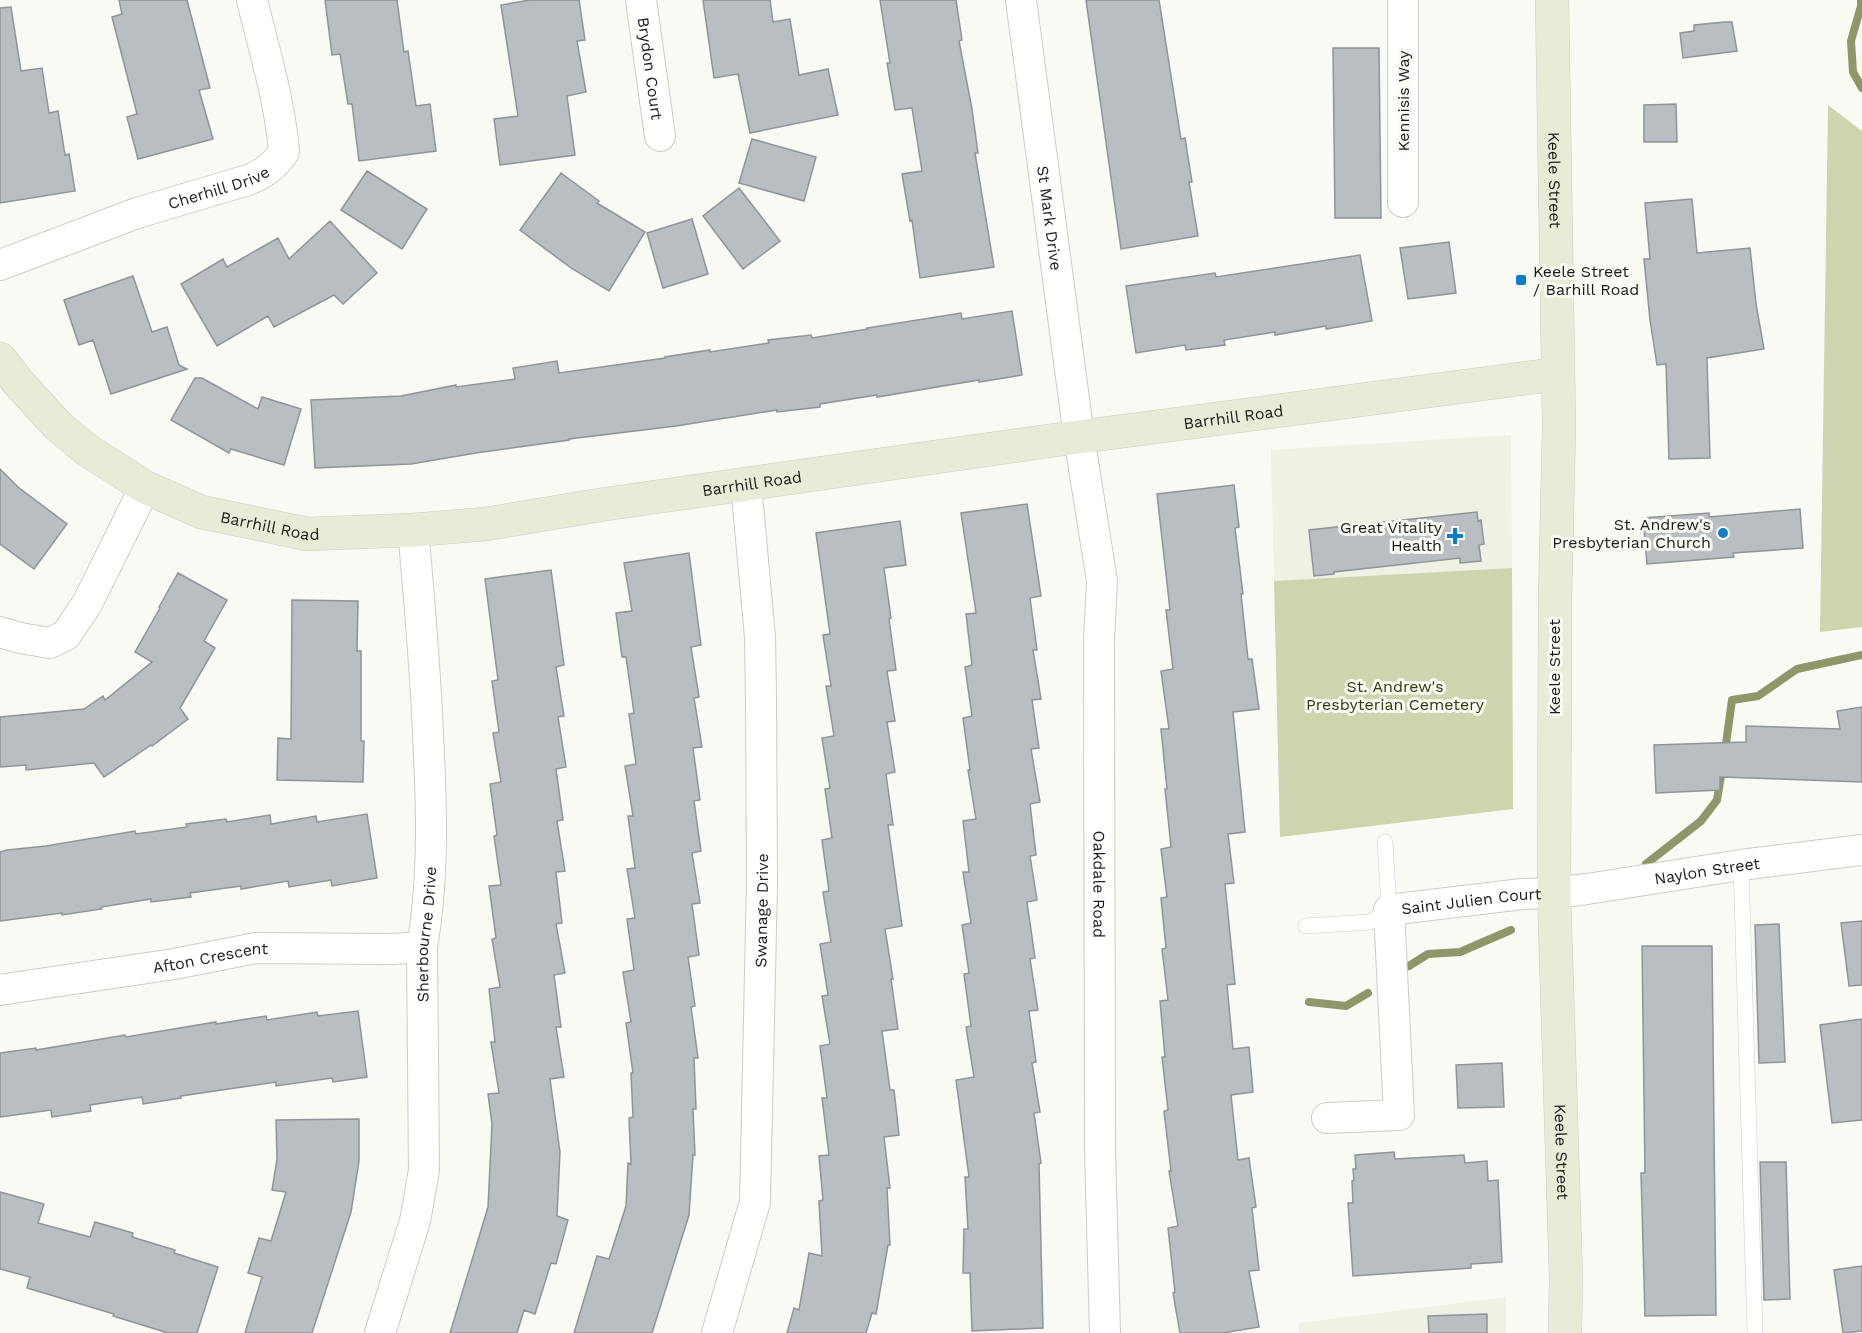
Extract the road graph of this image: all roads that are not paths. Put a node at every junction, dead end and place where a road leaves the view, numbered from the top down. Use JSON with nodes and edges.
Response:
{"nodes":[{"id":1,"x":252,"y":0,"type":"edge"},
{"id":2,"x":641,"y":0,"type":"edge"},
{"id":3,"x":1021,"y":0,"type":"edge"},
{"id":4,"x":1403,"y":0,"type":"edge"},
{"id":5,"x":1552,"y":0,"type":"edge"},
{"id":6,"x":660,"y":136,"type":"dead end"},
{"id":7,"x":1403,"y":202,"type":"dead end"},
{"id":8,"x":0,"y":265,"type":"edge"},
{"id":9,"x":0,"y":359,"type":"edge"},
{"id":10,"x":1558,"y":374,"type":"junction"},
{"id":11,"x":1079,"y":437,"type":"junction"},
{"id":12,"x":746,"y":484,"type":"junction"},
{"id":13,"x":145,"y":487,"type":"junction"},
{"id":14,"x":413,"y":530,"type":"junction"},
{"id":15,"x":0,"y":632,"type":"edge"},
{"id":16,"x":1385,"y":842,"type":"dead end"},
{"id":17,"x":1862,"y":850,"type":"edge"},
{"id":18,"x":1741,"y":865,"type":"junction"},
{"id":19,"x":1554,"y":893,"type":"junction"},
{"id":20,"x":1389,"y":910,"type":"junction"},
{"id":21,"x":1306,"y":926,"type":"dead end"},
{"id":22,"x":422,"y":947,"type":"junction"},
{"id":23,"x":0,"y":990,"type":"edge"},
{"id":24,"x":1327,"y":1118,"type":"dead end"},
{"id":25,"x":380,"y":1333,"type":"edge"},
{"id":26,"x":717,"y":1333,"type":"edge"},
{"id":27,"x":1105,"y":1333,"type":"edge"},
{"id":28,"x":1565,"y":1333,"type":"edge"},
{"id":29,"x":1755,"y":1333,"type":"edge"}],
"edges":[{"from":1,"to":8,"type":"street","name":"Cherhill Drive"},
{"from":2,"to":6,"type":"street","name":"Brydon Court"},
{"from":3,"to":11,"type":"street","name":"St Mark Drive"},
{"from":4,"to":7,"type":"street","name":"Kennisis Way"},
{"from":5,"to":10,"type":"street","name":"Keele Street"},
{"from":9,"to":13,"type":"street","name":"Barrhill Road"},
{"from":10,"to":11,"type":"street","name":"Barrhill Road"},
{"from":10,"to":19,"type":"street","name":"Keele Street"},
{"from":11,"to":12,"type":"street","name":"Barrhill Road"},
{"from":11,"to":27,"type":"street","name":"Oakdale Road"},
{"from":12,"to":14,"type":"street","name":"Barrhill Road"},
{"from":12,"to":26,"type":"street","name":"Swanage Drive"},
{"from":13,"to":14,"type":"street","name":"Barrhill Road"},
{"from":13,"to":15,"type":"street"},
{"from":14,"to":22,"type":"street","name":"Sherbourne Drive"},
{"from":16,"to":20,"type":"lane"},
{"from":17,"to":18,"type":"street","name":"Naylon Street"},
{"from":18,"to":19,"type":"street","name":"Naylon Street"},
{"from":18,"to":29,"type":"lane"},
{"from":19,"to":20,"type":"street","name":"Saint Julien Court"},
{"from":19,"to":28,"type":"street","name":"Keele Street"},
{"from":20,"to":21,"type":"lane"},
{"from":20,"to":24,"type":"street"},
{"from":22,"to":23,"type":"street","name":"Afton Crescent"},
{"from":22,"to":25,"type":"street","name":"Sherbourne Drive"}]}
